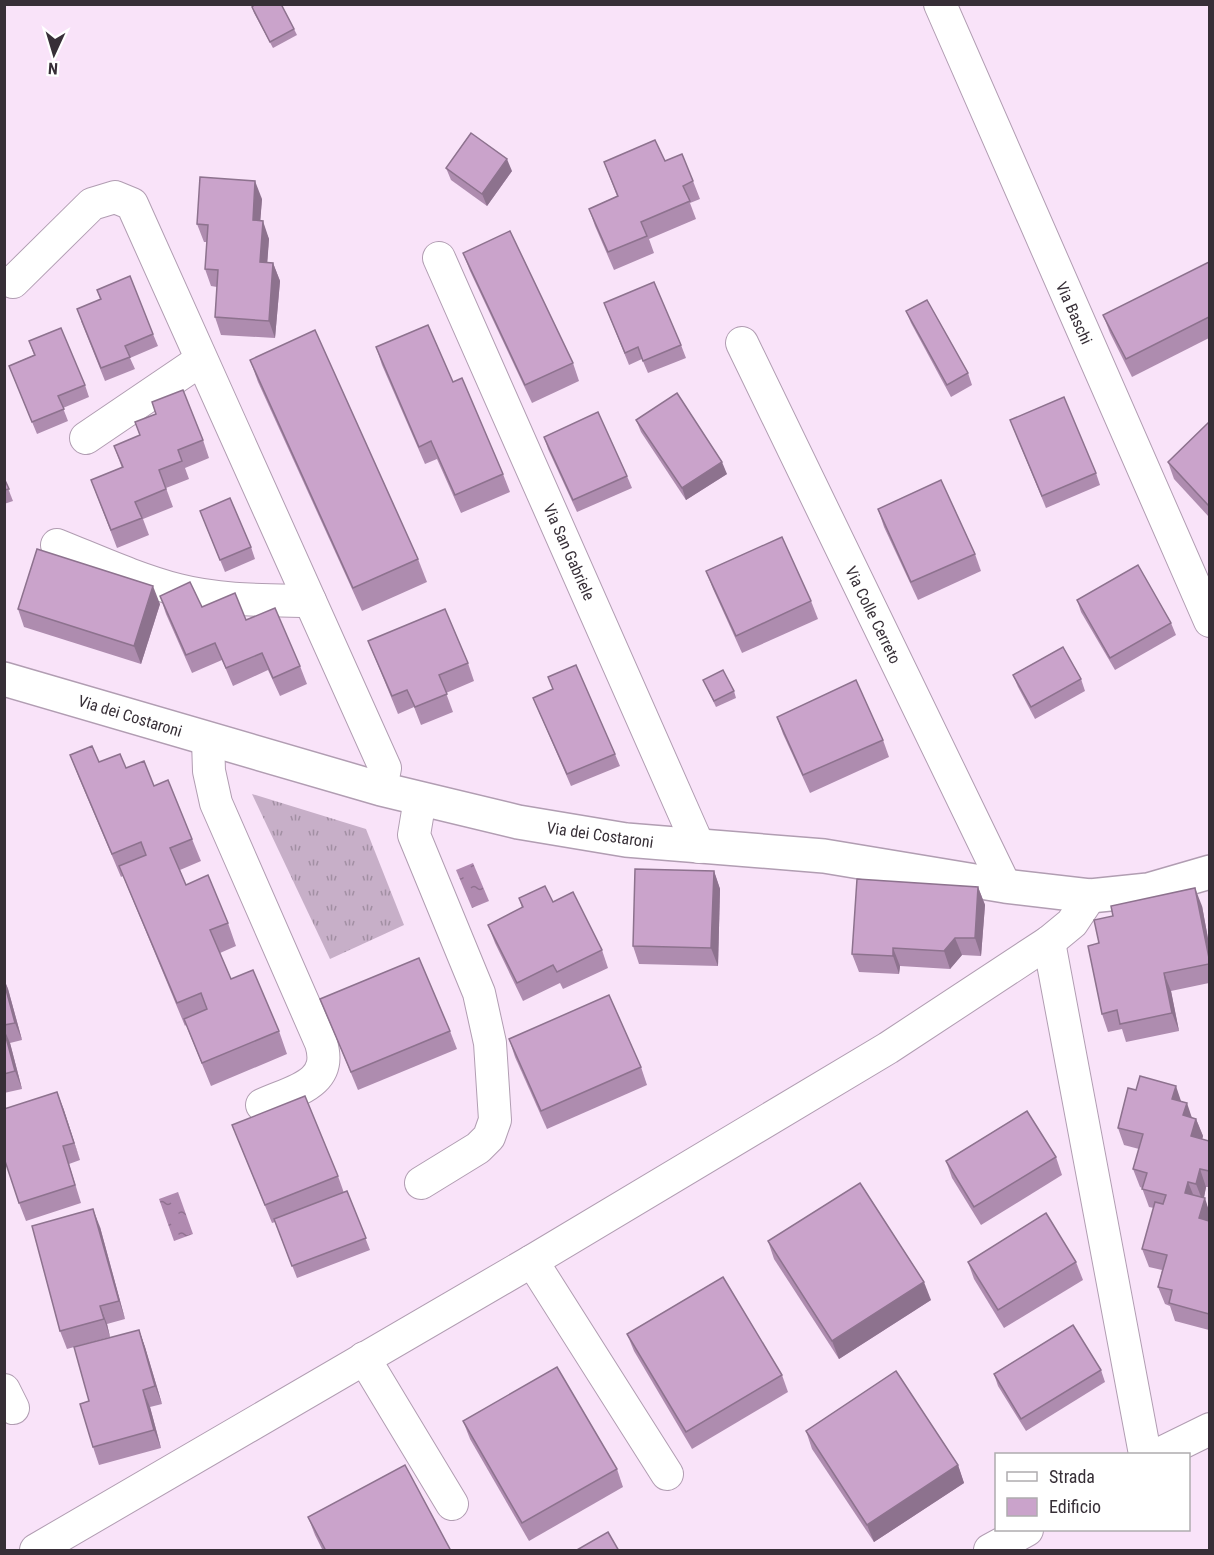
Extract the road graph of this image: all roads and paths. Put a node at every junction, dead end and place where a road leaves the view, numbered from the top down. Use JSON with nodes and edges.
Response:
{"nodes":[{"id":1,"x":940,"y":4,"type":"edge"},
{"id":2,"x":439,"y":258,"type":"dead end"},
{"id":3,"x":14,"y":282,"type":"dead end"},
{"id":4,"x":742,"y":343,"type":"dead end"},
{"id":5,"x":201,"y":360,"type":"junction"},
{"id":6,"x":86,"y":438,"type":"dead end"},
{"id":7,"x":57,"y":545,"type":"dead end"},
{"id":8,"x":310,"y":601,"type":"junction"},
{"id":9,"x":1209,"y":621,"type":"edge"},
{"id":10,"x":4,"y":679,"type":"edge"},
{"id":11,"x":208,"y":740,"type":"junction"},
{"id":12,"x":381,"y":789,"type":"junction"},
{"id":13,"x":420,"y":799,"type":"junction"},
{"id":14,"x":699,"y":847,"type":"junction"},
{"id":15,"x":1209,"y":872,"type":"edge"},
{"id":16,"x":1005,"y":886,"type":"junction"},
{"id":17,"x":1090,"y":896,"type":"junction"},
{"id":18,"x":1049,"y":942,"type":"junction"},
{"id":19,"x":262,"y":1104,"type":"dead end"},
{"id":20,"x":421,"y":1183,"type":"dead end"},
{"id":21,"x":532,"y":1261,"type":"junction"},
{"id":22,"x":364,"y":1358,"type":"junction"},
{"id":23,"x":1209,"y":1429,"type":"edge"},
{"id":24,"x":1144,"y":1453,"type":"edge"},
{"id":25,"x":1162,"y":1453,"type":"edge"},
{"id":26,"x":666,"y":1474,"type":"dead end"},
{"id":27,"x":452,"y":1504,"type":"dead end"},
{"id":28,"x":1025,"y":1531,"type":"edge"},
{"id":29,"x":74,"y":1541,"type":"edge"},
{"id":30,"x":36,"y":1551,"type":"edge"},
{"id":31,"x":990,"y":1551,"type":"edge"}],
"edges":[{"from":1,"to":9,"type":"street","name":"Via Baschi"},
{"from":2,"to":14,"type":"street","name":"Via San Gabriele"},
{"from":3,"to":5,"type":"street"},
{"from":4,"to":16,"type":"street","name":"Via Colle Cerreto"},
{"from":5,"to":6,"type":"street"},
{"from":5,"to":8,"type":"street"},
{"from":7,"to":8,"type":"street"},
{"from":8,"to":12,"type":"street"},
{"from":10,"to":11,"type":"street","name":"Via dei Costaroni"},
{"from":11,"to":12,"type":"street","name":"Via dei Costaroni"},
{"from":11,"to":19,"type":"street"},
{"from":12,"to":13,"type":"street","name":"Via dei Costaroni"},
{"from":13,"to":14,"type":"street","name":"Via dei Costaroni"},
{"from":13,"to":20,"type":"street"},
{"from":14,"to":16,"type":"street","name":"Via dei Costaroni"},
{"from":15,"to":17,"type":"street","name":"Via dei Costaroni"},
{"from":16,"to":17,"type":"street","name":"Via dei Costaroni"},
{"from":17,"to":18,"type":"street"},
{"from":18,"to":21,"type":"street"},
{"from":18,"to":24,"type":"street"},
{"from":21,"to":22,"type":"street"},
{"from":21,"to":26,"type":"street"},
{"from":22,"to":27,"type":"street"},
{"from":22,"to":29,"type":"street"},
{"from":23,"to":25,"type":"street"},
{"from":28,"to":31,"type":"street"},
{"from":29,"to":30,"type":"street"}]}
